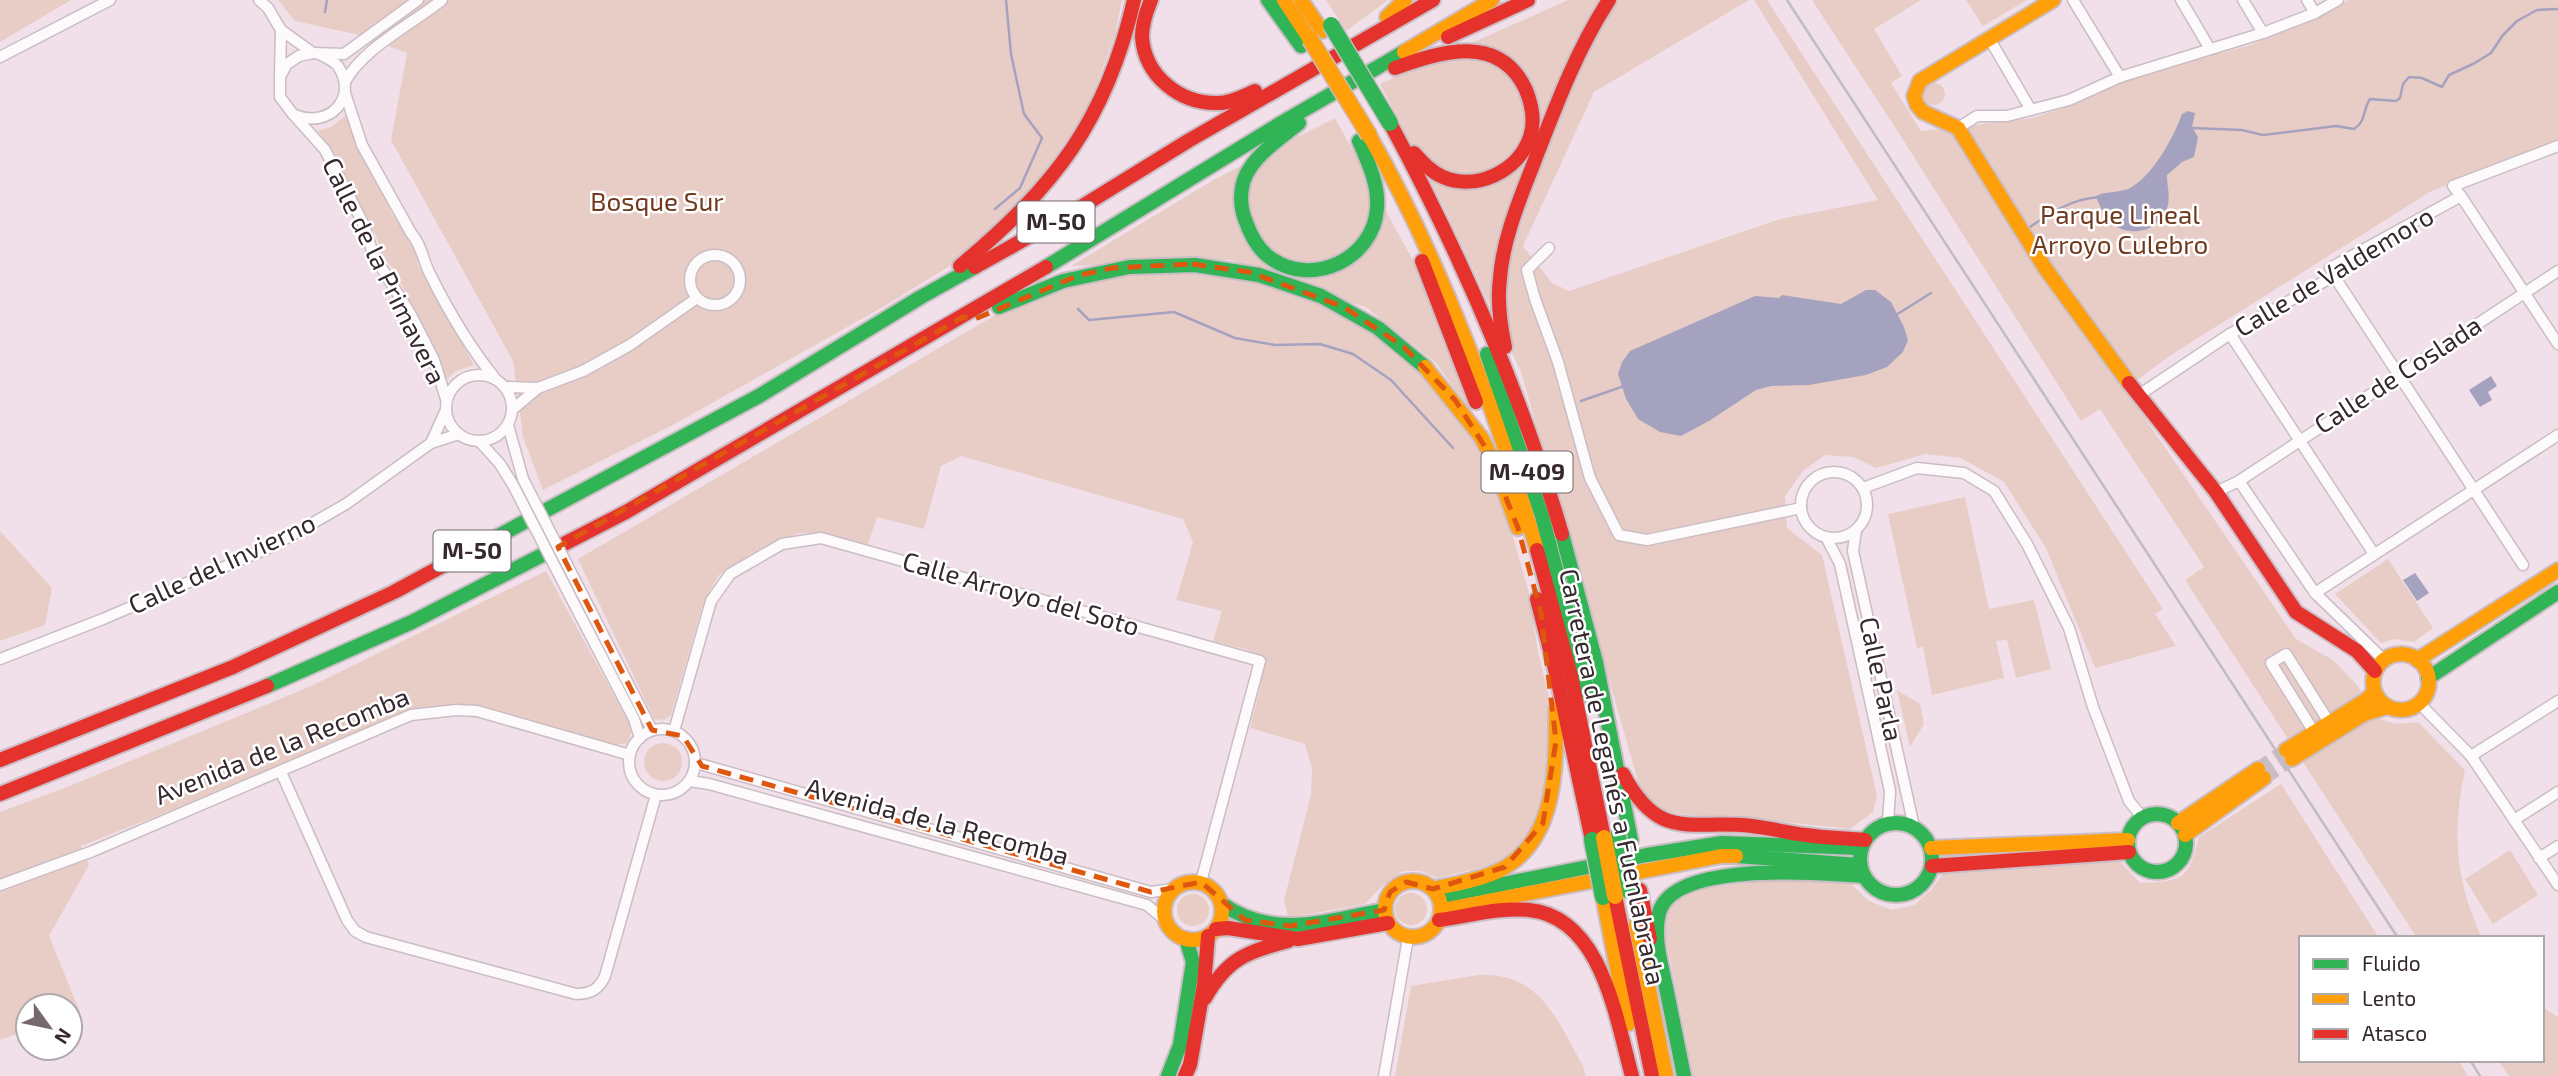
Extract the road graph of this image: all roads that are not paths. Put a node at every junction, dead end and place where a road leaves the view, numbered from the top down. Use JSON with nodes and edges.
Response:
{"nodes":[{"id":1,"x":110,"y":0,"type":"edge"},
{"id":2,"x":259,"y":0,"type":"edge"},
{"id":3,"x":418,"y":0,"type":"edge"},
{"id":4,"x":442,"y":0,"type":"edge"},
{"id":5,"x":1134,"y":0,"type":"edge"},
{"id":6,"x":1151,"y":0,"type":"edge"},
{"id":7,"x":1270,"y":0,"type":"edge"},
{"id":8,"x":1284,"y":0,"type":"edge"},
{"id":9,"x":1301,"y":0,"type":"edge"},
{"id":10,"x":1316,"y":0,"type":"edge"},
{"id":11,"x":1405,"y":0,"type":"edge"},
{"id":12,"x":1417,"y":0,"type":"edge"},
{"id":13,"x":1433,"y":0,"type":"edge"},
{"id":14,"x":1492,"y":0,"type":"edge"},
{"id":15,"x":1528,"y":0,"type":"edge"},
{"id":16,"x":1609,"y":0,"type":"edge"},
{"id":17,"x":2053,"y":0,"type":"edge"},
{"id":18,"x":2073,"y":0,"type":"edge"},
{"id":19,"x":2181,"y":0,"type":"edge"},
{"id":20,"x":2243,"y":0,"type":"edge"},
{"id":21,"x":2307,"y":0,"type":"edge"},
{"id":22,"x":2337,"y":0,"type":"edge"},
{"id":23,"x":2315,"y":13,"type":"junction"},
{"id":24,"x":1387,"y":16,"type":"junction"},
{"id":25,"x":281,"y":30,"type":"junction"},
{"id":26,"x":2263,"y":33,"type":"junction"},
{"id":27,"x":1316,"y":35,"type":"junction"},
{"id":28,"x":1989,"y":38,"type":"junction"},
{"id":29,"x":2210,"y":49,"type":"junction"},
{"id":30,"x":316,"y":53,"type":"junction"},
{"id":31,"x":0,"y":57,"type":"edge"},
{"id":32,"x":1395,"y":68,"type":"junction"},
{"id":33,"x":280,"y":77,"type":"junction"},
{"id":34,"x":2120,"y":77,"type":"junction"},
{"id":35,"x":1274,"y":83,"type":"junction"},
{"id":36,"x":345,"y":88,"type":"junction"},
{"id":37,"x":2031,"y":110,"type":"junction"},
{"id":38,"x":292,"y":113,"type":"junction"},
{"id":39,"x":1299,"y":123,"type":"junction"},
{"id":40,"x":1958,"y":128,"type":"junction"},
{"id":41,"x":1375,"y":131,"type":"junction"},
{"id":42,"x":1188,"y":141,"type":"junction"},
{"id":43,"x":2558,"y":146,"type":"edge"},
{"id":44,"x":1239,"y":151,"type":"junction"},
{"id":45,"x":2461,"y":196,"type":"junction"},
{"id":46,"x":1549,"y":248,"type":"dead end"},
{"id":47,"x":2558,"y":271,"type":"edge"},
{"id":48,"x":2334,"y":276,"type":"junction"},
{"id":49,"x":2525,"y":292,"type":"junction"},
{"id":50,"x":697,"y":298,"type":"junction"},
{"id":51,"x":921,"y":298,"type":"junction"},
{"id":52,"x":963,"y":317,"type":"junction"},
{"id":53,"x":2230,"y":334,"type":"junction"},
{"id":54,"x":2558,"y":344,"type":"edge"},
{"id":55,"x":2399,"y":374,"type":"junction"},
{"id":56,"x":494,"y":377,"type":"junction"},
{"id":57,"x":505,"y":387,"type":"junction"},
{"id":58,"x":538,"y":388,"type":"junction"},
{"id":59,"x":2139,"y":395,"type":"junction"},
{"id":60,"x":446,"y":399,"type":"junction"},
{"id":61,"x":513,"y":409,"type":"junction"},
{"id":62,"x":445,"y":411,"type":"junction"},
{"id":63,"x":1524,"y":418,"type":"junction"},
{"id":64,"x":508,"y":425,"type":"junction"},
{"id":65,"x":456,"y":435,"type":"junction"},
{"id":66,"x":2558,"y":435,"type":"edge"},
{"id":67,"x":2299,"y":440,"type":"junction"},
{"id":68,"x":480,"y":442,"type":"junction"},
{"id":69,"x":430,"y":443,"type":"junction"},
{"id":70,"x":2239,"y":481,"type":"junction"},
{"id":71,"x":518,"y":482,"type":"junction"},
{"id":72,"x":1863,"y":488,"type":"junction"},
{"id":73,"x":2474,"y":489,"type":"junction"},
{"id":74,"x":2216,"y":492,"type":"junction"},
{"id":75,"x":1801,"y":508,"type":"junction"},
{"id":76,"x":1518,"y":528,"type":"junction"},
{"id":77,"x":1856,"y":530,"type":"junction"},
{"id":78,"x":1826,"y":537,"type":"junction"},
{"id":79,"x":2374,"y":554,"type":"junction"},
{"id":80,"x":2523,"y":565,"type":"dead end"},
{"id":81,"x":2558,"y":570,"type":"edge"},
{"id":82,"x":2558,"y":592,"type":"edge"},
{"id":83,"x":2315,"y":593,"type":"junction"},
{"id":84,"x":1541,"y":613,"type":"junction"},
{"id":85,"x":1590,"y":638,"type":"junction"},
{"id":86,"x":0,"y":659,"type":"edge"},
{"id":87,"x":2417,"y":660,"type":"junction"},
{"id":88,"x":2379,"y":666,"type":"junction"},
{"id":89,"x":2428,"y":678,"type":"junction"},
{"id":90,"x":2374,"y":692,"type":"junction"},
{"id":91,"x":2558,"y":701,"type":"edge"},
{"id":92,"x":2419,"y":703,"type":"junction"},
{"id":93,"x":2387,"y":707,"type":"junction"},
{"id":94,"x":2329,"y":722,"type":"junction"},
{"id":95,"x":652,"y":730,"type":"junction"},
{"id":96,"x":674,"y":731,"type":"junction"},
{"id":97,"x":2314,"y":732,"type":"junction"},
{"id":98,"x":640,"y":737,"type":"junction"},
{"id":99,"x":630,"y":755,"type":"junction"},
{"id":100,"x":2471,"y":756,"type":"junction"},
{"id":101,"x":0,"y":760,"type":"edge"},
{"id":102,"x":696,"y":763,"type":"junction"},
{"id":103,"x":281,"y":772,"type":"junction"},
{"id":104,"x":2261,"y":774,"type":"tunnel mouth"},
{"id":105,"x":690,"y":781,"type":"junction"},
{"id":106,"x":2558,"y":792,"type":"edge"},
{"id":107,"x":0,"y":794,"type":"edge"},
{"id":108,"x":656,"y":796,"type":"junction"},
{"id":109,"x":2142,"y":817,"type":"junction"},
{"id":110,"x":2514,"y":820,"type":"junction"},
{"id":111,"x":1888,"y":823,"type":"junction"},
{"id":112,"x":1914,"y":827,"type":"junction"},
{"id":113,"x":2181,"y":829,"type":"junction"},
{"id":114,"x":1611,"y":839,"type":"junction"},
{"id":115,"x":2128,"y":846,"type":"junction"},
{"id":116,"x":2558,"y":846,"type":"edge"},
{"id":117,"x":1931,"y":848,"type":"junction"},
{"id":118,"x":1862,"y":857,"type":"junction"},
{"id":119,"x":2539,"y":858,"type":"junction"},
{"id":120,"x":1932,"y":866,"type":"junction"},
{"id":121,"x":1200,"y":882,"type":"junction"},
{"id":122,"x":0,"y":885,"type":"edge"},
{"id":123,"x":2558,"y":886,"type":"edge"},
{"id":124,"x":1174,"y":889,"type":"junction"},
{"id":125,"x":1622,"y":894,"type":"junction"},
{"id":126,"x":1222,"y":904,"type":"junction"},
{"id":127,"x":1438,"y":904,"type":"junction"},
{"id":128,"x":1386,"y":917,"type":"junction"},
{"id":129,"x":1166,"y":921,"type":"junction"},
{"id":130,"x":1212,"y":933,"type":"junction"},
{"id":131,"x":1408,"y":938,"type":"junction"},
{"id":132,"x":1186,"y":939,"type":"junction"},
{"id":133,"x":1298,"y":939,"type":"junction"},
{"id":134,"x":1199,"y":1009,"type":"junction"},
{"id":135,"x":1168,"y":1076,"type":"edge"},
{"id":136,"x":1185,"y":1076,"type":"edge"},
{"id":137,"x":1384,"y":1076,"type":"edge"},
{"id":138,"x":1632,"y":1076,"type":"edge"},
{"id":139,"x":1638,"y":1076,"type":"edge"},
{"id":140,"x":1652,"y":1076,"type":"edge"},
{"id":141,"x":1666,"y":1076,"type":"edge"},
{"id":142,"x":1679,"y":1076,"type":"edge"},
{"id":143,"x":1685,"y":1076,"type":"edge"}],
"edges":[{"from":1,"to":31,"type":"street"},
{"from":2,"to":25,"type":"street"},
{"from":3,"to":30,"type":"street"},
{"from":4,"to":36,"type":"street"},
{"from":5,"to":51,"type":"main road"},
{"from":6,"to":35,"type":"main road"},
{"from":7,"to":27,"type":"main road"},
{"from":8,"to":27,"type":"main road","name":"Carretera de Leganés a Fuenlabrada","number":"M-409"},
{"from":9,"to":27,"type":"main road","name":"Carretera de Leganés a Fuenlabrada","number":"M-409"},
{"from":10,"to":27,"type":"main road","number":"M-409"},
{"from":11,"to":24,"type":"main road"},
{"from":12,"to":24,"type":"main road"},
{"from":13,"to":42,"type":"main road","number":"M-50"},
{"from":14,"to":44,"type":"main road","number":"M-50"},
{"from":15,"to":32,"type":"main road"},
{"from":16,"to":63,"type":"main road"},
{"from":17,"to":28,"type":"main road"},
{"from":18,"to":34,"type":"street"},
{"from":19,"to":29,"type":"street"},
{"from":20,"to":26,"type":"street"},
{"from":21,"to":23,"type":"street"},
{"from":22,"to":23,"type":"street"},
{"from":23,"to":26,"type":"street"},
{"from":24,"to":35,"type":"main road"},
{"from":25,"to":30,"type":"street"},
{"from":25,"to":33,"type":"street"},
{"from":26,"to":29,"type":"street"},
{"from":27,"to":41,"type":"main road","name":"Carretera de Leganés a Fuenlabrada","number":"M-409"},
{"from":27,"to":41,"type":"main road","number":"M-409"},
{"from":28,"to":37,"type":"street"},
{"from":28,"to":40,"type":"main road"},
{"from":29,"to":34,"type":"street"},
{"from":30,"to":33,"type":"street"},
{"from":30,"to":36,"type":"street"},
{"from":32,"to":39,"type":"main road"},
{"from":32,"to":41,"type":"main road"},
{"from":33,"to":38,"type":"street"},
{"from":34,"to":37,"type":"street"},
{"from":35,"to":42,"type":"main road"},
{"from":36,"to":38,"type":"street"},
{"from":36,"to":56,"type":"street","name":"Calle de la Primavera"},
{"from":37,"to":40,"type":"street"},
{"from":38,"to":60,"type":"street","name":"Calle de la Primavera"},
{"from":39,"to":41,"type":"main road"},
{"from":39,"to":44,"type":"main road"},
{"from":40,"to":59,"type":"main road"},
{"from":41,"to":63,"type":"main road","number":"M-409"},
{"from":41,"to":76,"type":"main road","number":"M-409"},
{"from":41,"to":114,"type":"main road","name":"Carretera de Leganés a Fuenlabrada","number":"M-409"},
{"from":42,"to":51,"type":"main road","number":"M-50"},
{"from":43,"to":45,"type":"street","name":"Calle de Valdemoro"},
{"from":44,"to":52,"type":"main road","number":"M-50"},
{"from":45,"to":48,"type":"street","name":"Calle de Valdemoro"},
{"from":45,"to":49,"type":"street"},
{"from":46,"to":75,"type":"street"},
{"from":47,"to":49,"type":"street","name":"Calle de Coslada"},
{"from":48,"to":53,"type":"street","name":"Calle de Valdemoro"},
{"from":48,"to":55,"type":"street"},
{"from":49,"to":54,"type":"street"},
{"from":49,"to":55,"type":"street","name":"Calle de Coslada"},
{"from":50,"to":50,"type":"street"},
{"from":50,"to":58,"type":"street"},
{"from":51,"to":101,"type":"main road","number":"M-50"},
{"from":52,"to":76,"type":"main road"},
{"from":52,"to":107,"type":"main road","number":"M-50"},
{"from":53,"to":59,"type":"street","name":"Calle de Valdemoro"},
{"from":53,"to":67,"type":"street"},
{"from":55,"to":67,"type":"street","name":"Calle de Coslada"},
{"from":55,"to":73,"type":"street"},
{"from":56,"to":57,"type":"street"},
{"from":56,"to":60,"type":"street"},
{"from":57,"to":58,"type":"street"},
{"from":57,"to":61,"type":"street"},
{"from":58,"to":61,"type":"street"},
{"from":59,"to":74,"type":"main road"},
{"from":60,"to":62,"type":"street"},
{"from":61,"to":64,"type":"street"},
{"from":62,"to":65,"type":"street"},
{"from":62,"to":69,"type":"street"},
{"from":63,"to":85,"type":"main road","number":"M-409"},
{"from":64,"to":68,"type":"street"},
{"from":64,"to":71,"type":"street"},
{"from":65,"to":68,"type":"street"},
{"from":65,"to":69,"type":"street"},
{"from":66,"to":73,"type":"street"},
{"from":67,"to":70,"type":"street","name":"Calle de Coslada"},
{"from":67,"to":79,"type":"street"},
{"from":68,"to":71,"type":"street"},
{"from":69,"to":86,"type":"street","name":"Calle del Invierno"},
{"from":70,"to":74,"type":"street","name":"Calle de Coslada"},
{"from":70,"to":83,"type":"street"},
{"from":71,"to":95,"type":"street","bridge":true},
{"from":71,"to":98,"type":"street","bridge":true},
{"from":72,"to":75,"type":"street"},
{"from":72,"to":77,"type":"street"},
{"from":72,"to":109,"type":"street"},
{"from":73,"to":79,"type":"street"},
{"from":73,"to":80,"type":"street"},
{"from":74,"to":88,"type":"main road"},
{"from":75,"to":78,"type":"street"},
{"from":76,"to":84,"type":"main road","number":"M-409"},
{"from":77,"to":78,"type":"street"},
{"from":77,"to":112,"type":"street","name":"Calle Parla"},
{"from":78,"to":111,"type":"street","name":"Calle Parla"},
{"from":79,"to":83,"type":"street"},
{"from":81,"to":87,"type":"main road"},
{"from":82,"to":89,"type":"main road"},
{"from":83,"to":88,"type":"street"},
{"from":84,"to":114,"type":"main road","number":"M-409"},
{"from":84,"to":127,"type":"main road","number":"M-409"},
{"from":85,"to":114,"type":"main road","number":"M-409"},
{"from":85,"to":118,"type":"main road","number":"M-409"},
{"from":87,"to":88,"type":"main road"},
{"from":87,"to":89,"type":"main road"},
{"from":88,"to":90,"type":"main road"},
{"from":89,"to":92,"type":"main road"},
{"from":90,"to":93,"type":"main road"},
{"from":90,"to":94,"type":"main road"},
{"from":91,"to":100,"type":"street"},
{"from":92,"to":93,"type":"main road"},
{"from":92,"to":100,"type":"street"},
{"from":93,"to":97,"type":"main road"},
{"from":94,"to":97,"type":"main road"},
{"from":94,"to":97,"type":"street"},
{"from":95,"to":96,"type":"street"},
{"from":95,"to":98,"type":"street"},
{"from":96,"to":102,"type":"street"},
{"from":96,"to":121,"type":"street","name":"Calle Arroyo del Soto"},
{"from":98,"to":99,"type":"street"},
{"from":99,"to":103,"type":"street","name":"Avenida de la Recomba"},
{"from":99,"to":108,"type":"street"},
{"from":100,"to":110,"type":"street"},
{"from":102,"to":105,"type":"street"},
{"from":102,"to":124,"type":"street","name":"Avenida de la Recomba"},
{"from":103,"to":108,"type":"street"},
{"from":103,"to":122,"type":"street","name":"Avenida de la Recomba"},
{"from":104,"to":113,"type":"main road"},
{"from":105,"to":108,"type":"street"},
{"from":105,"to":129,"type":"street","name":"Avenida de la Recomba"},
{"from":106,"to":110,"type":"street"},
{"from":109,"to":113,"type":"main road"},
{"from":109,"to":115,"type":"main road"},
{"from":110,"to":119,"type":"street"},
{"from":111,"to":112,"type":"main road"},
{"from":111,"to":118,"type":"main road"},
{"from":112,"to":117,"type":"main road"},
{"from":113,"to":115,"type":"main road"},
{"from":114,"to":125,"type":"main road","name":"Carretera de Leganés a Fuenlabrada","number":"M-409","bridge":true},
{"from":114,"to":125,"type":"main road","number":"M-409"},
{"from":115,"to":117,"type":"main road"},
{"from":115,"to":120,"type":"main road"},
{"from":116,"to":119,"type":"street"},
{"from":117,"to":120,"type":"main road"},
{"from":118,"to":120,"type":"main road"},
{"from":118,"to":127,"type":"main road"},
{"from":118,"to":143,"type":"main road"},
{"from":119,"to":123,"type":"street"},
{"from":121,"to":124,"type":"main road"},
{"from":121,"to":126,"type":"main road"},
{"from":124,"to":129,"type":"main road"},
{"from":125,"to":139,"type":"main road","number":"M-409"},
{"from":125,"to":140,"type":"main road","name":"Carretera de Leganés a Fuenlabrada","number":"M-409"},
{"from":125,"to":141,"type":"main road","name":"Carretera de Leganés a Fuenlabrada","number":"M-409"},
{"from":125,"to":142,"type":"main road","number":"M-409"},
{"from":126,"to":128,"type":"main road"},
{"from":126,"to":130,"type":"main road"},
{"from":127,"to":128,"type":"main road"},
{"from":127,"to":131,"type":"main road"},
{"from":127,"to":138,"type":"main road"},
{"from":128,"to":131,"type":"main road"},
{"from":128,"to":133,"type":"main road"},
{"from":129,"to":132,"type":"main road"},
{"from":130,"to":132,"type":"main road"},
{"from":130,"to":133,"type":"main road"},
{"from":130,"to":134,"type":"main road"},
{"from":131,"to":137,"type":"street"},
{"from":132,"to":135,"type":"main road"},
{"from":133,"to":134,"type":"main road"},
{"from":134,"to":136,"type":"main road"}]}
